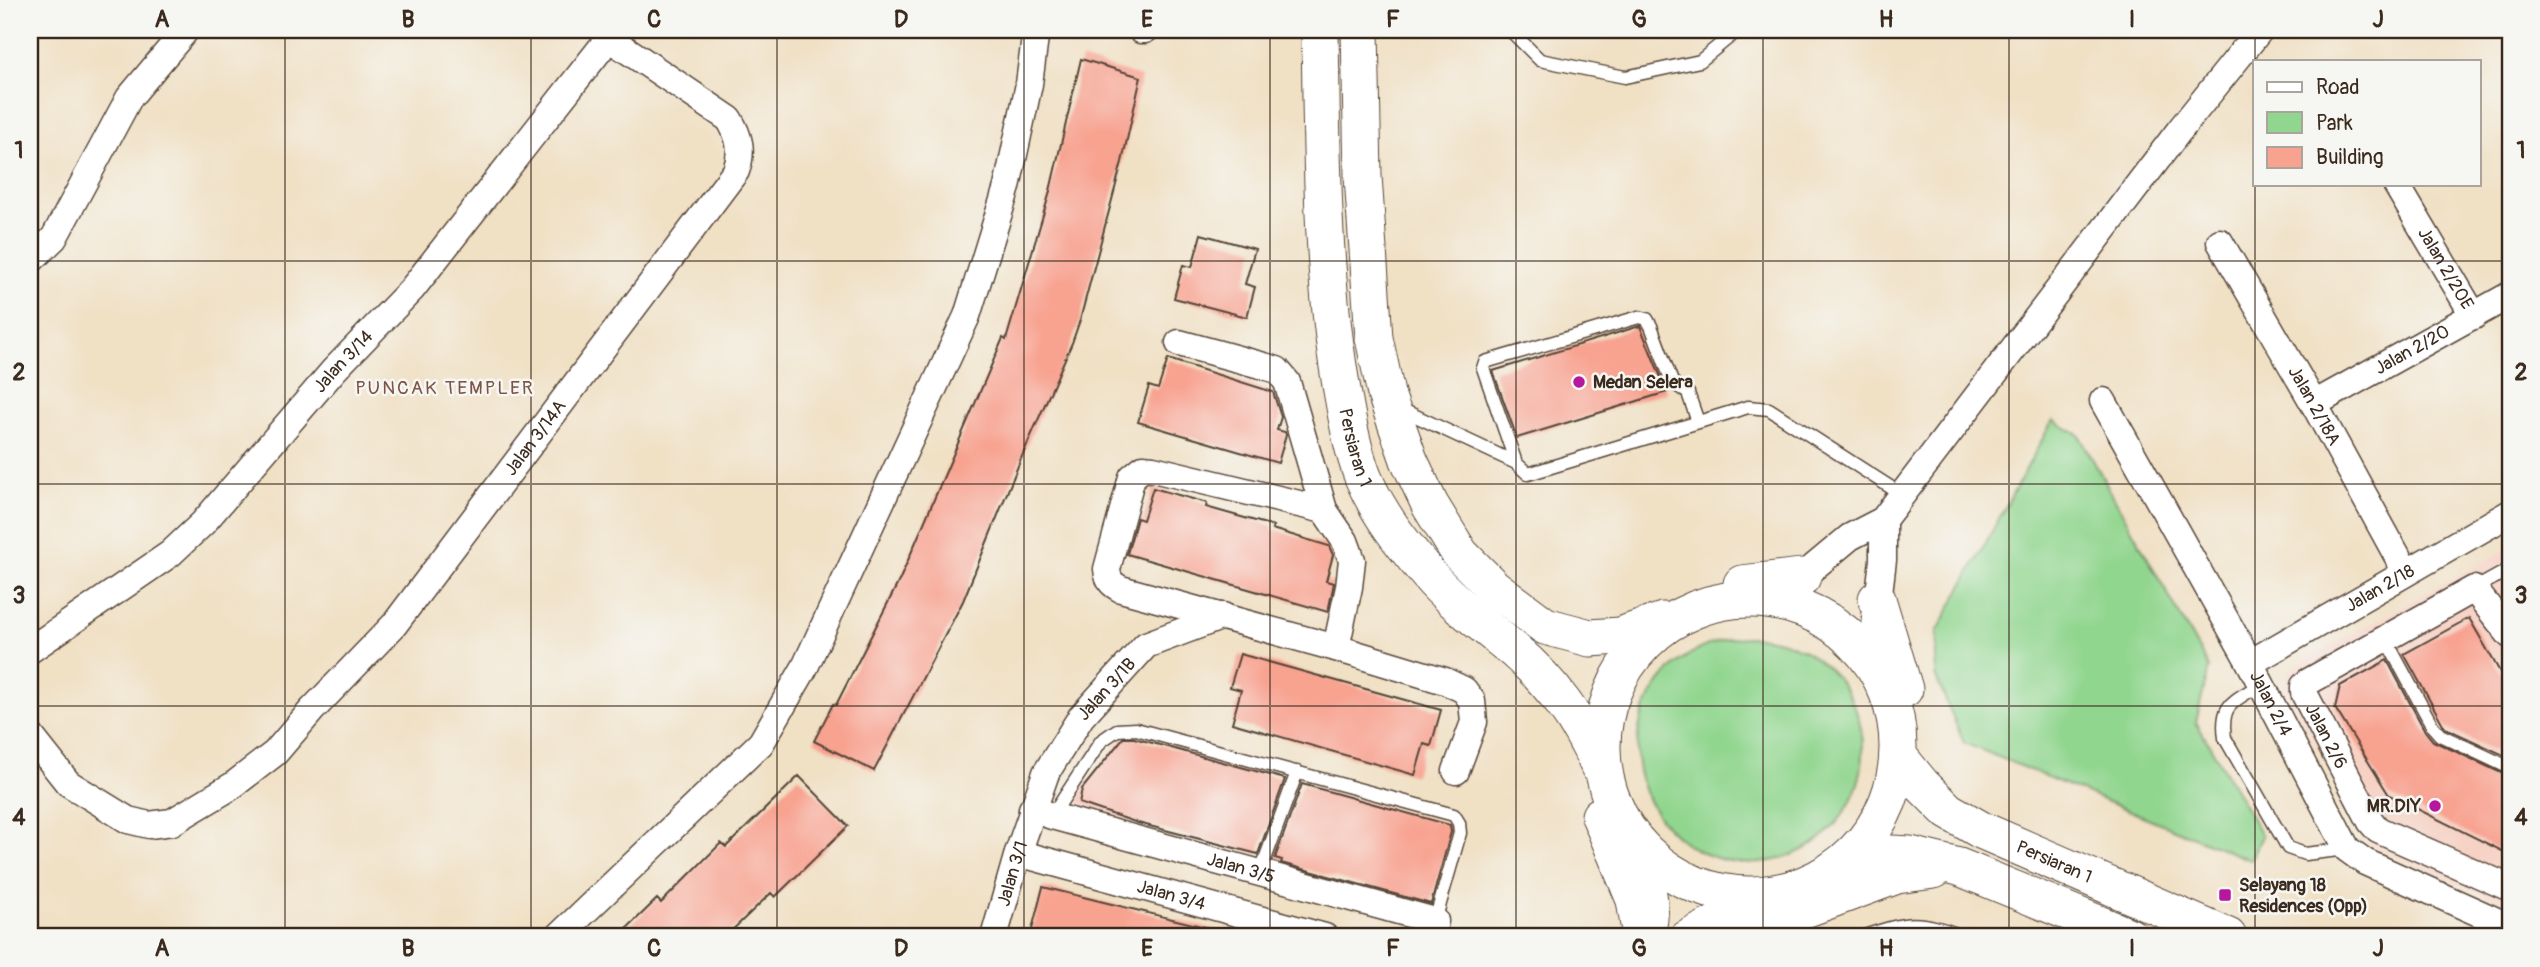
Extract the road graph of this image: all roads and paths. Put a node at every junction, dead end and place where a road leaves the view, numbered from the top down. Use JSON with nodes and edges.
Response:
{"nodes":[{"id":1,"x":186,"y":30,"type":"edge"},
{"id":2,"x":1036,"y":30,"type":"edge"},
{"id":3,"x":1320,"y":30,"type":"edge"},
{"id":4,"x":1360,"y":30,"type":"edge"},
{"id":5,"x":1510,"y":30,"type":"edge"},
{"id":6,"x":1738,"y":30,"type":"edge"},
{"id":7,"x":2260,"y":30,"type":"edge"},
{"id":8,"x":606,"y":34,"type":"edge"},
{"id":9,"x":2397,"y":186,"type":"edge"},
{"id":10,"x":2220,"y":242,"type":"dead end"},
{"id":11,"x":30,"y":261,"type":"edge"},
{"id":12,"x":2510,"y":295,"type":"edge"},
{"id":13,"x":2474,"y":316,"type":"junction"},
{"id":14,"x":1180,"y":343,"type":"dead end"},
{"id":15,"x":1386,"y":394,"type":"junction"},
{"id":16,"x":2103,"y":401,"type":"dead end"},
{"id":17,"x":2314,"y":404,"type":"junction"},
{"id":18,"x":1698,"y":422,"type":"junction"},
{"id":19,"x":1518,"y":466,"type":"junction"},
{"id":20,"x":1901,"y":494,"type":"junction"},
{"id":21,"x":1324,"y":510,"type":"junction"},
{"id":22,"x":2510,"y":513,"type":"edge"},
{"id":23,"x":1883,"y":520,"type":"junction"},
{"id":24,"x":2510,"y":569,"type":"edge"},
{"id":25,"x":2406,"y":572,"type":"junction"},
{"id":26,"x":1802,"y":577,"type":"junction"},
{"id":27,"x":2474,"y":589,"type":"junction"},
{"id":28,"x":1761,"y":599,"type":"junction"},
{"id":29,"x":1877,"y":599,"type":"junction"},
{"id":30,"x":1684,"y":614,"type":"junction"},
{"id":31,"x":1223,"y":616,"type":"junction"},
{"id":32,"x":1545,"y":626,"type":"junction"},
{"id":33,"x":2510,"y":635,"type":"edge"},
{"id":34,"x":2385,"y":638,"type":"junction"},
{"id":35,"x":1336,"y":648,"type":"junction"},
{"id":36,"x":30,"y":650,"type":"edge"},
{"id":37,"x":1871,"y":659,"type":"junction"},
{"id":38,"x":1537,"y":672,"type":"junction"},
{"id":39,"x":2255,"y":674,"type":"junction"},
{"id":40,"x":30,"y":735,"type":"edge"},
{"id":41,"x":1899,"y":757,"type":"junction"},
{"id":42,"x":2510,"y":768,"type":"edge"},
{"id":43,"x":1456,"y":771,"type":"dead end"},
{"id":44,"x":1297,"y":772,"type":"junction"},
{"id":45,"x":1604,"y":776,"type":"junction"},
{"id":46,"x":1948,"y":811,"type":"junction"},
{"id":47,"x":1042,"y":813,"type":"junction"},
{"id":48,"x":1633,"y":839,"type":"junction"},
{"id":49,"x":2347,"y":849,"type":"junction"},
{"id":50,"x":1856,"y":852,"type":"junction"},
{"id":51,"x":1018,"y":853,"type":"junction"},
{"id":52,"x":1959,"y":867,"type":"junction"},
{"id":53,"x":1260,"y":873,"type":"junction"},
{"id":54,"x":2510,"y":888,"type":"edge"},
{"id":55,"x":1768,"y":894,"type":"junction"},
{"id":56,"x":2510,"y":927,"type":"edge"},
{"id":57,"x":1253,"y":928,"type":"edge"},
{"id":58,"x":1434,"y":929,"type":"edge"},
{"id":59,"x":558,"y":937,"type":"edge"},
{"id":60,"x":994,"y":937,"type":"edge"},
{"id":61,"x":1325,"y":937,"type":"edge"},
{"id":62,"x":1641,"y":937,"type":"edge"},
{"id":63,"x":1648,"y":937,"type":"edge"},
{"id":64,"x":1686,"y":937,"type":"edge"},
{"id":65,"x":1729,"y":937,"type":"edge"},
{"id":66,"x":1861,"y":937,"type":"edge"},
{"id":67,"x":1965,"y":937,"type":"edge"},
{"id":68,"x":2130,"y":937,"type":"edge"},
{"id":69,"x":2228,"y":937,"type":"edge"}],
"edges":[{"from":1,"to":11,"type":"street"},
{"from":2,"to":59,"type":"street"},
{"from":3,"to":38,"type":"main road","name":"Persiaran 1"},
{"from":4,"to":15,"type":"main road"},
{"from":5,"to":6,"type":"lane"},
{"from":7,"to":20,"type":"street"},
{"from":8,"to":36,"type":"street","name":"Jalan 3/14"},
{"from":8,"to":40,"type":"street","name":"Jalan 3/14A"},
{"from":9,"to":13,"type":"street","name":"Jalan 2/20E"},
{"from":10,"to":17,"type":"street","name":"Jalan 2/18A"},
{"from":12,"to":13,"type":"street","name":"Jalan 2/20"},
{"from":13,"to":17,"type":"street","name":"Jalan 2/20"},
{"from":14,"to":21,"type":"street"},
{"from":15,"to":19,"type":"lane"},
{"from":15,"to":32,"type":"main road"},
{"from":16,"to":39,"type":"street","name":"Jalan 2/4"},
{"from":17,"to":25,"type":"street","name":"Jalan 2/18A"},
{"from":18,"to":19,"type":"lane"},
{"from":18,"to":19,"type":"lane"},
{"from":18,"to":20,"type":"lane"},
{"from":20,"to":23,"type":"street"},
{"from":21,"to":31,"type":"street"},
{"from":21,"to":35,"type":"street"},
{"from":22,"to":25,"type":"street","name":"Jalan 2/18"},
{"from":23,"to":26,"type":"street"},
{"from":23,"to":29,"type":"street"},
{"from":24,"to":27,"type":"lane"},
{"from":25,"to":39,"type":"street","name":"Jalan 2/18"},
{"from":26,"to":28,"type":"street"},
{"from":26,"to":32,"type":"main road"},
{"from":27,"to":33,"type":"street"},
{"from":27,"to":34,"type":"street","name":"Jalan 2/6"},
{"from":28,"to":30,"type":"main road"},
{"from":28,"to":37,"type":"main road"},
{"from":29,"to":37,"type":"street"},
{"from":29,"to":46,"type":"main road"},
{"from":30,"to":32,"type":"main road"},
{"from":30,"to":45,"type":"main road"},
{"from":31,"to":35,"type":"street"},
{"from":31,"to":47,"type":"street","name":"Jalan 3/1B"},
{"from":34,"to":42,"type":"lane"},
{"from":34,"to":54,"type":"street","name":"Jalan 2/6"},
{"from":35,"to":43,"type":"street"},
{"from":37,"to":41,"type":"main road"},
{"from":38,"to":45,"type":"main road","name":"Persiaran 1"},
{"from":38,"to":62,"type":"main road"},
{"from":39,"to":49,"type":"street","name":"Jalan 2/4"},
{"from":39,"to":49,"type":"lane"},
{"from":41,"to":46,"type":"main road","name":"Persiaran 1"},
{"from":41,"to":50,"type":"main road"},
{"from":44,"to":47,"type":"lane"},
{"from":44,"to":53,"type":"lane"},
{"from":44,"to":58,"type":"lane"},
{"from":45,"to":48,"type":"main road"},
{"from":46,"to":69,"type":"main road","name":"Persiaran 1"},
{"from":47,"to":51,"type":"street","name":"Jalan 3/1"},
{"from":47,"to":53,"type":"street","name":"Jalan 3/5"},
{"from":48,"to":55,"type":"main road"},
{"from":48,"to":63,"type":"street"},
{"from":49,"to":56,"type":"street"},
{"from":50,"to":52,"type":"main road"},
{"from":50,"to":55,"type":"main road"},
{"from":51,"to":57,"type":"street","name":"Jalan 3/4"},
{"from":51,"to":60,"type":"street","name":"Jalan 3/1"},
{"from":52,"to":65,"type":"main road"},
{"from":52,"to":68,"type":"main road"},
{"from":53,"to":58,"type":"street","name":"Jalan 3/5"},
{"from":55,"to":64,"type":"street"},
{"from":57,"to":61,"type":"street","name":"Jalan 3/4"},
{"from":66,"to":67,"type":"lane"}]}
